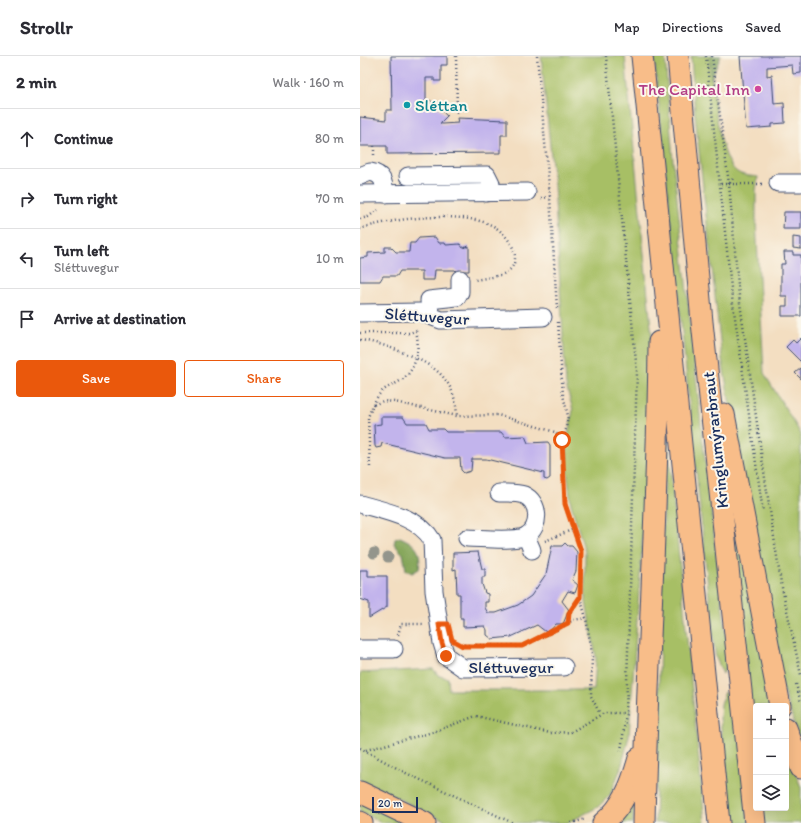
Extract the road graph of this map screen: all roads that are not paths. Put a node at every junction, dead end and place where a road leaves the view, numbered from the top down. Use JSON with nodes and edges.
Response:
{"nodes":[{"id":1,"x":642,"y":56,"type":"edge"},
{"id":2,"x":678,"y":56,"type":"edge"},
{"id":3,"x":360,"y":176,"type":"edge"},
{"id":4,"x":408,"y":176,"type":"dead end"},
{"id":5,"x":778,"y":183,"type":"road end"},
{"id":6,"x":801,"y":183,"type":"edge"},
{"id":7,"x":527,"y":192,"type":"dead end"},
{"id":8,"x":486,"y":193,"type":"junction"},
{"id":9,"x":360,"y":194,"type":"edge"},
{"id":10,"x":385,"y":194,"type":"junction"},
{"id":11,"x":660,"y":235,"type":"junction"},
{"id":12,"x":460,"y":281,"type":"road end"},
{"id":13,"x":360,"y":313,"type":"edge"},
{"id":14,"x":430,"y":316,"type":"junction"},
{"id":15,"x":543,"y":317,"type":"dead end"},
{"id":16,"x":702,"y":322,"type":"junction"},
{"id":17,"x":499,"y":493,"type":"dead end"},
{"id":18,"x":360,"y":504,"type":"edge"},
{"id":19,"x":467,"y":538,"type":"dead end"},
{"id":20,"x":360,"y":649,"type":"edge"},
{"id":21,"x":394,"y":649,"type":"road end"},
{"id":22,"x":564,"y":667,"type":"dead end"},
{"id":23,"x":779,"y":703,"type":"edge"},
{"id":24,"x":789,"y":736,"type":"edge"},
{"id":25,"x":646,"y":743,"type":"junction"},
{"id":26,"x":801,"y":768,"type":"edge"},
{"id":27,"x":360,"y":792,"type":"edge"},
{"id":28,"x":425,"y":823,"type":"edge"},
{"id":29,"x":603,"y":823,"type":"edge"},
{"id":30,"x":644,"y":823,"type":"edge"},
{"id":31,"x":719,"y":823,"type":"edge"},
{"id":32,"x":755,"y":823,"type":"edge"}],
"edges":[{"from":1,"to":11,"type":"main road","name":"Kringlumýrarbraut"},
{"from":2,"to":16,"type":"main road","name":"Kringlumýrarbraut"},
{"from":3,"to":10,"type":"street"},
{"from":4,"to":8,"type":"street"},
{"from":5,"to":6,"type":"street"},
{"from":7,"to":8,"type":"street"},
{"from":8,"to":10,"type":"street"},
{"from":9,"to":10,"type":"street"},
{"from":11,"to":25,"type":"main road"},
{"from":11,"to":31,"type":"main road","name":"Kringlumýrarbraut"},
{"from":12,"to":14,"type":"street"},
{"from":13,"to":14,"type":"street","name":"Sléttuvegur"},
{"from":14,"to":15,"type":"street","name":"Sléttuvegur"},
{"from":16,"to":23,"type":"main road"},
{"from":16,"to":32,"type":"main road","name":"Kringlumýrarbraut"},
{"from":17,"to":19,"type":"street"},
{"from":18,"to":22,"type":"street","name":"Sléttuvegur"},
{"from":20,"to":21,"type":"street"},
{"from":24,"to":26,"type":"main road"},
{"from":25,"to":29,"type":"main road"},
{"from":25,"to":30,"type":"main road"},
{"from":27,"to":28,"type":"main road"}]}
